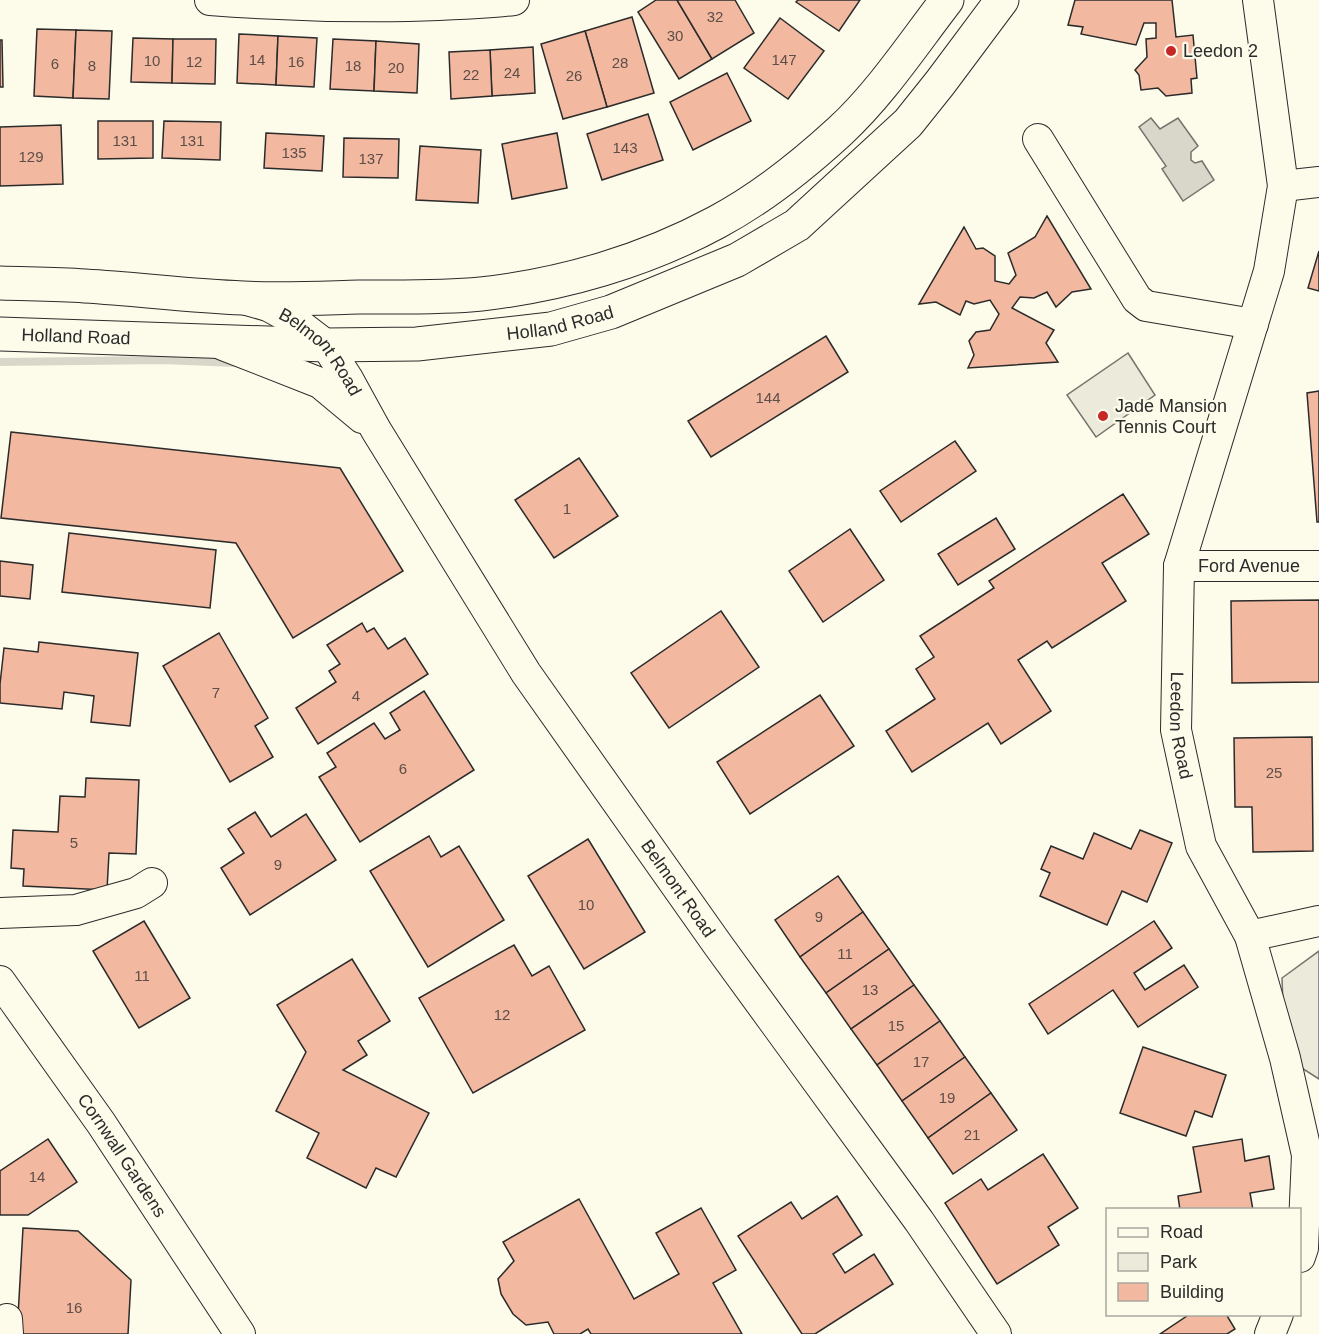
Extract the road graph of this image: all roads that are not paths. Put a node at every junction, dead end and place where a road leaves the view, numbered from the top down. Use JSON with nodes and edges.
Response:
{"nodes":[{"id":1,"x":210,"y":0,"type":"edge"},
{"id":2,"x":514,"y":0,"type":"edge"},
{"id":3,"x":947,"y":0,"type":"edge"},
{"id":4,"x":1002,"y":0,"type":"edge"},
{"id":5,"x":1258,"y":0,"type":"edge"},
{"id":6,"x":367,"y":3,"type":"edge"},
{"id":7,"x":1038,"y":139,"type":"dead end"},
{"id":8,"x":1319,"y":182,"type":"edge"},
{"id":9,"x":1283,"y":186,"type":"junction"},
{"id":10,"x":0,"y":283,"type":"edge"},
{"id":11,"x":244,"y":298,"type":"junction"},
{"id":12,"x":1253,"y":324,"type":"junction"},
{"id":13,"x":0,"y":334,"type":"edge"},
{"id":14,"x":214,"y":341,"type":"junction"},
{"id":15,"x":326,"y":345,"type":"junction"},
{"id":16,"x":376,"y":430,"type":"junction"},
{"id":17,"x":1179,"y":566,"type":"junction"},
{"id":18,"x":1319,"y":566,"type":"edge"},
{"id":19,"x":152,"y":883,"type":"dead end"},
{"id":20,"x":0,"y":913,"type":"edge"},
{"id":21,"x":1319,"y":921,"type":"edge"},
{"id":22,"x":1250,"y":936,"type":"junction"},
{"id":23,"x":0,"y":981,"type":"edge"},
{"id":24,"x":1301,"y":1252,"type":"edge"},
{"id":25,"x":1277,"y":1316,"type":"edge"},
{"id":26,"x":240,"y":1334,"type":"edge"},
{"id":27,"x":996,"y":1334,"type":"edge"},
{"id":28,"x":1270,"y":1334,"type":"edge"}],
"edges":[{"from":1,"to":6,"type":"street"},
{"from":2,"to":6,"type":"street"},
{"from":3,"to":11,"type":"main road"},
{"from":4,"to":15,"type":"main road","name":"Holland Road"},
{"from":5,"to":9,"type":"street","name":"Leedon Road"},
{"from":7,"to":12,"type":"street"},
{"from":8,"to":9,"type":"street"},
{"from":9,"to":12,"type":"street","name":"Leedon Road"},
{"from":10,"to":11,"type":"main road"},
{"from":11,"to":15,"type":"street","name":"Belmont Road"},
{"from":12,"to":17,"type":"street","name":"Leedon Road"},
{"from":13,"to":14,"type":"main road","name":"Holland Road"},
{"from":14,"to":15,"type":"main road","name":"Holland Road"},
{"from":14,"to":16,"type":"street","name":"Belmont Road"},
{"from":15,"to":16,"type":"street","name":"Belmont Road"},
{"from":16,"to":27,"type":"street","name":"Belmont Road"},
{"from":17,"to":18,"type":"street","name":"Ford Avenue"},
{"from":17,"to":22,"type":"street","name":"Leedon Road"},
{"from":19,"to":20,"type":"street"},
{"from":21,"to":22,"type":"street"},
{"from":22,"to":24,"type":"street","name":"Leedon Road"},
{"from":23,"to":26,"type":"street","name":"Cornwall Gardens"},
{"from":25,"to":28,"type":"street"}]}
